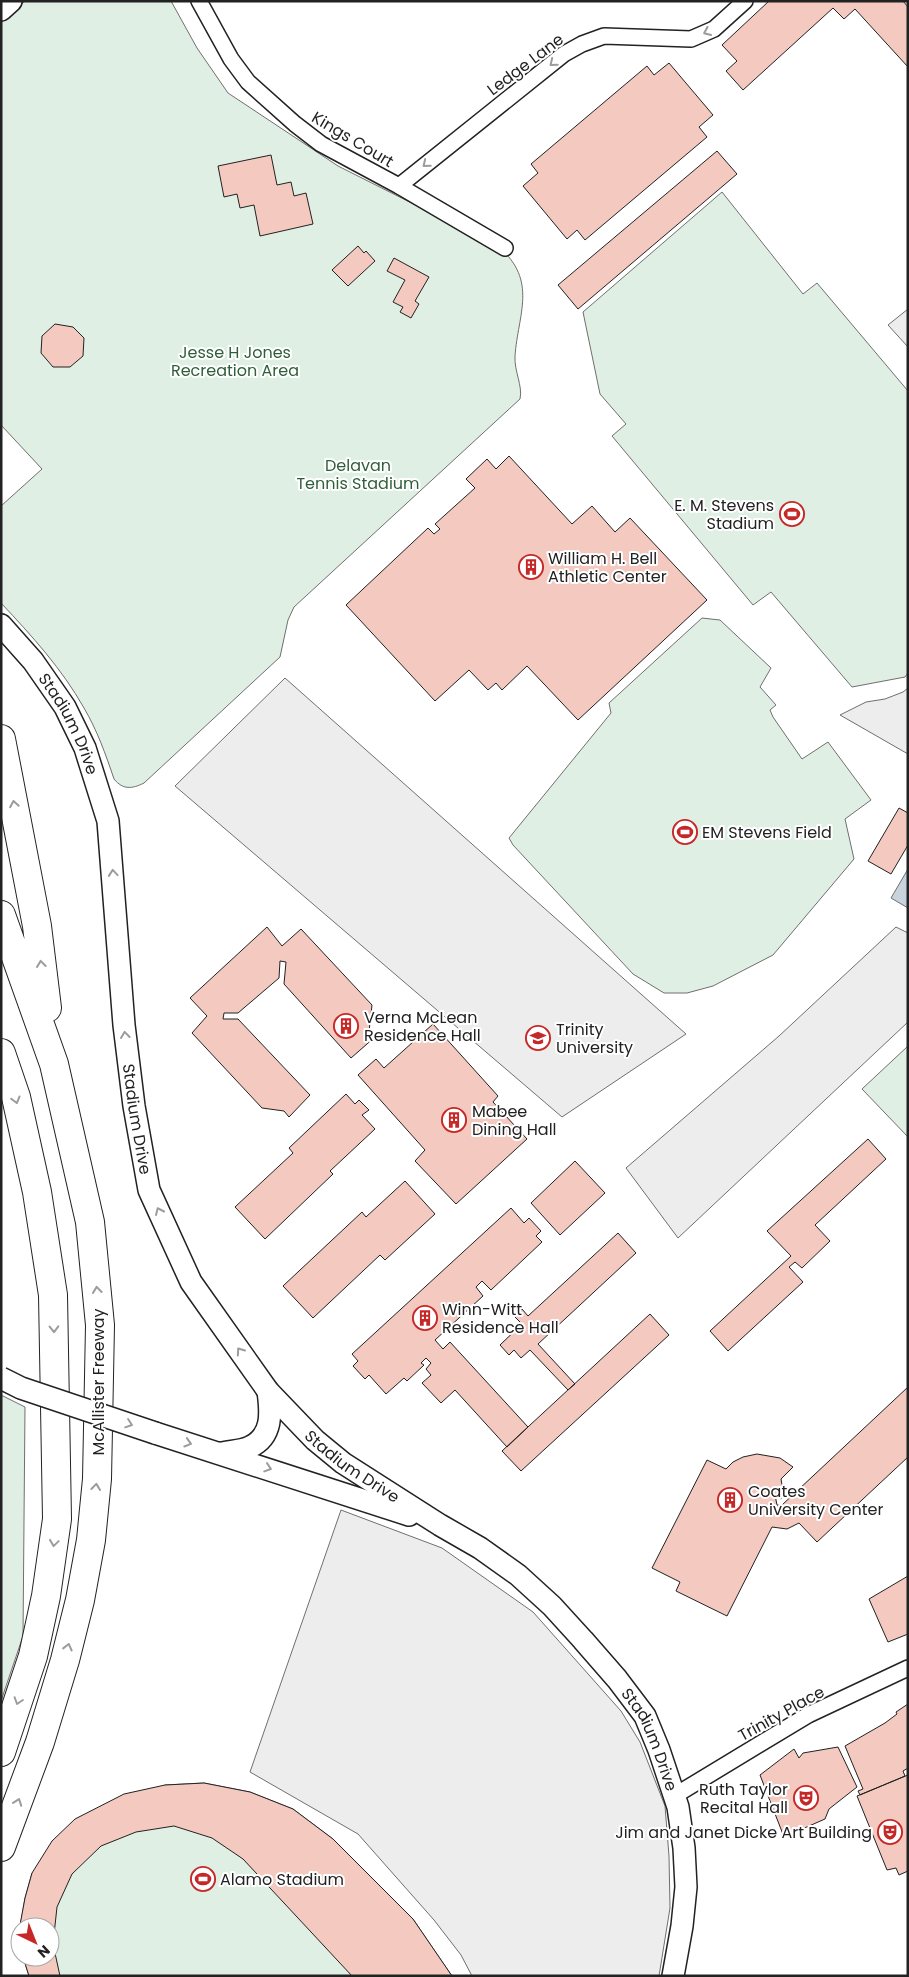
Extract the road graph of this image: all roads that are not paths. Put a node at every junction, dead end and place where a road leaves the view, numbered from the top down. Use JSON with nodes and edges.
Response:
{"nodes":[{"id":1,"x":11,"y":1,"type":"edge"},
{"id":2,"x":199,"y":1,"type":"edge"},
{"id":3,"x":745,"y":1,"type":"edge"},
{"id":4,"x":1,"y":10,"type":"edge"},
{"id":5,"x":399,"y":186,"type":"junction"},
{"id":6,"x":505,"y":248,"type":"dead end"},
{"id":7,"x":1,"y":625,"type":"edge"},
{"id":8,"x":1,"y":739,"type":"edge"},
{"id":9,"x":1,"y":916,"type":"edge"},
{"id":10,"x":1,"y":1053,"type":"edge"},
{"id":11,"x":54,"y":1064,"type":"junction"},
{"id":12,"x":1,"y":1112,"type":"edge"},
{"id":13,"x":53,"y":1295,"type":"junction"},
{"id":14,"x":1,"y":1378,"type":"edge"},
{"id":15,"x":268,"y":1391,"type":"junction"},
{"id":16,"x":222,"y":1453,"type":"junction"},
{"id":17,"x":440,"y":1525,"type":"junction"},
{"id":18,"x":908,"y":1668,"type":"edge"},
{"id":19,"x":1,"y":1752,"type":"edge"},
{"id":20,"x":674,"y":1796,"type":"junction"},
{"id":21,"x":1,"y":1847,"type":"edge"},
{"id":22,"x":673,"y":1976,"type":"edge"}],
"edges":[{"from":1,"to":4,"type":"main road"},
{"from":2,"to":5,"type":"street","name":"Kings Court"},
{"from":3,"to":5,"type":"street","name":"Ledge Lane","one_way":true},
{"from":5,"to":6,"type":"street","name":"Kings Court"},
{"from":15,"to":7,"type":"main road","name":"Stadium Drive","one_way":true},
{"from":11,"to":8,"type":"highway","one_way":true},
{"from":9,"to":11,"type":"highway","name":"McAllister Freeway"},
{"from":10,"to":13,"type":"highway","one_way":true},
{"from":21,"to":11,"type":"highway","name":"McAllister Freeway","one_way":true},
{"from":12,"to":13,"type":"highway"},
{"from":13,"to":19,"type":"highway","one_way":true},
{"from":14,"to":16,"type":"main road","name":"Stadium Drive","one_way":true,"bridge":true},
{"from":15,"to":16,"type":"main road"},
{"from":15,"to":17,"type":"main road","name":"Stadium Drive"},
{"from":16,"to":17,"type":"main road","name":"Stadium Drive","one_way":true},
{"from":17,"to":20,"type":"main road","name":"Stadium Drive"},
{"from":18,"to":20,"type":"street","name":"Trinity Place"},
{"from":20,"to":22,"type":"main road","name":"Stadium Drive"}]}
